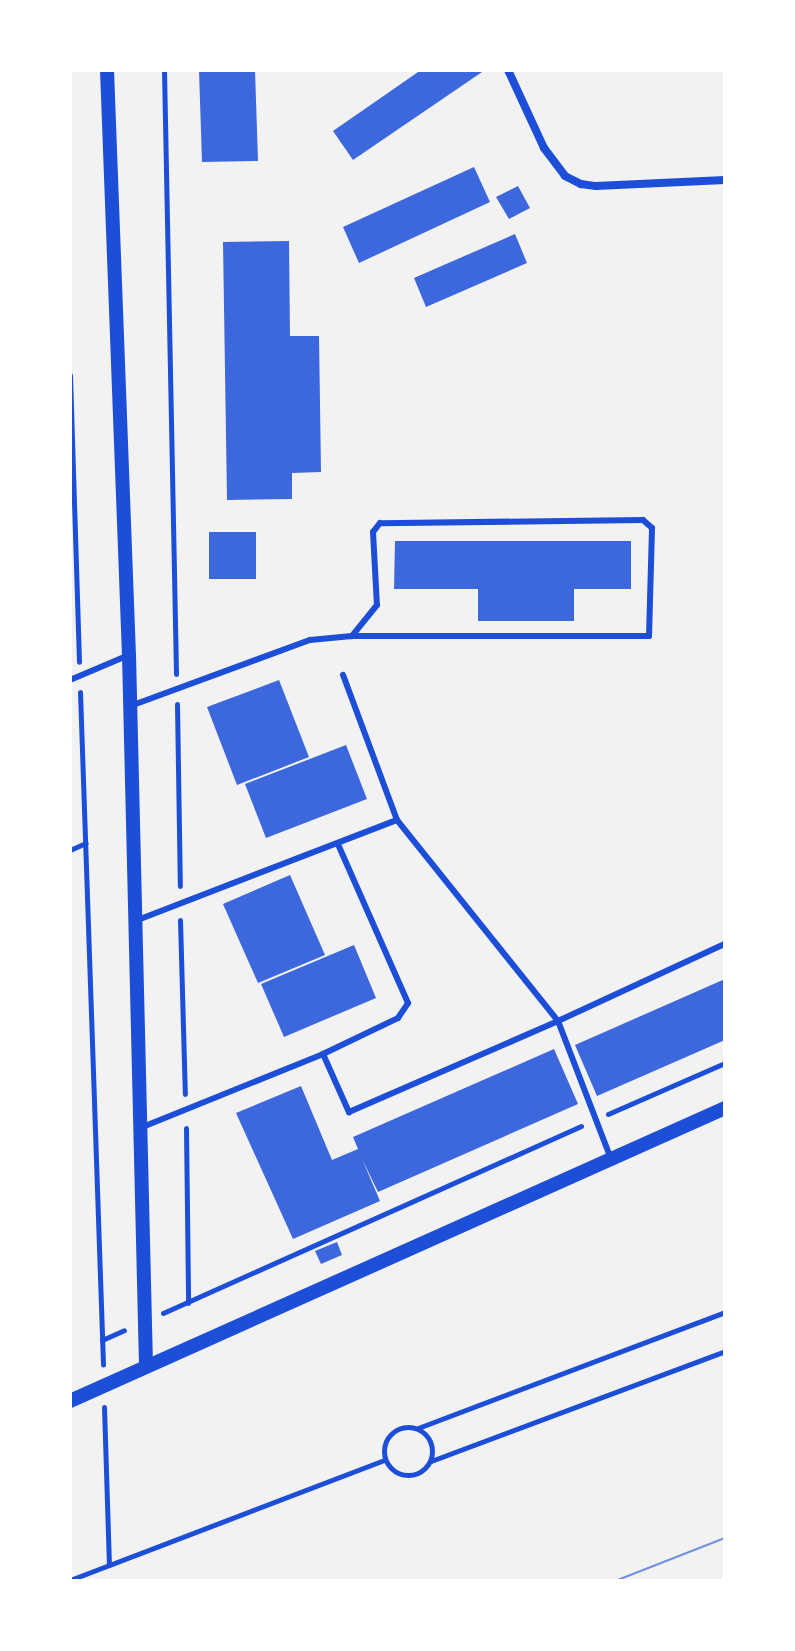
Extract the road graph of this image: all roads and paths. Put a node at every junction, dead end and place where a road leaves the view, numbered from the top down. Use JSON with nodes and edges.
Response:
{"nodes":[{"id":1,"x":107,"y":70,"type":"edge"},
{"id":2,"x":508,"y":70,"type":"edge"},
{"id":3,"x":725,"y":180,"type":"edge"},
{"id":4,"x":70,"y":375,"type":"edge"},
{"id":5,"x":352,"y":636,"type":"junction"},
{"id":6,"x":129,"y":655,"type":"junction"},
{"id":7,"x":343,"y":675,"type":"dead end"},
{"id":8,"x":80,"y":676,"type":"junction"},
{"id":9,"x":70,"y":680,"type":"edge"},
{"id":10,"x":130,"y":706,"type":"junction"},
{"id":11,"x":397,"y":820,"type":"junction"},
{"id":12,"x":86,"y":843,"type":"junction"},
{"id":13,"x":338,"y":844,"type":"junction"},
{"id":14,"x":70,"y":850,"type":"edge"},
{"id":15,"x":135,"y":921,"type":"junction"},
{"id":16,"x":725,"y":944,"type":"edge"},
{"id":17,"x":558,"y":1021,"type":"junction"},
{"id":18,"x":323,"y":1054,"type":"junction"},
{"id":19,"x":725,"y":1063,"type":"edge"},
{"id":20,"x":725,"y":1108,"type":"edge"},
{"id":21,"x":595,"y":1120,"type":"junction"},
{"id":22,"x":138,"y":1129,"type":"junction"},
{"id":23,"x":611,"y":1159,"type":"junction"},
{"id":24,"x":725,"y":1312,"type":"edge"},
{"id":25,"x":144,"y":1321,"type":"junction"},
{"id":26,"x":102,"y":1340,"type":"junction"},
{"id":27,"x":725,"y":1351,"type":"edge"},
{"id":28,"x":146,"y":1366,"type":"junction"},
{"id":29,"x":103,"y":1385,"type":"junction"},
{"id":30,"x":70,"y":1401,"type":"edge"},
{"id":31,"x":418,"y":1428,"type":"junction"},
{"id":32,"x":385,"y":1460,"type":"junction"},
{"id":33,"x":431,"y":1461,"type":"junction"},
{"id":34,"x":109,"y":1565,"type":"junction"},
{"id":35,"x":70,"y":1580,"type":"edge"}],
"edges":[{"from":1,"to":6,"type":"street"},
{"from":2,"to":3,"type":"street"},
{"from":4,"to":8,"type":"path"},
{"from":5,"to":5,"type":"lane"},
{"from":5,"to":10,"type":"lane"},
{"from":6,"to":8,"type":"lane"},
{"from":6,"to":10,"type":"street"},
{"from":7,"to":11,"type":"lane"},
{"from":8,"to":9,"type":"lane"},
{"from":8,"to":12,"type":"path"},
{"from":10,"to":15,"type":"street"},
{"from":11,"to":13,"type":"lane"},
{"from":11,"to":17,"type":"lane"},
{"from":12,"to":14,"type":"path"},
{"from":12,"to":26,"type":"path"},
{"from":13,"to":15,"type":"lane"},
{"from":13,"to":18,"type":"lane"},
{"from":15,"to":22,"type":"street"},
{"from":16,"to":17,"type":"lane"},
{"from":17,"to":18,"type":"lane"},
{"from":17,"to":21,"type":"lane"},
{"from":18,"to":22,"type":"lane"},
{"from":19,"to":21,"type":"path"},
{"from":20,"to":23,"type":"street"},
{"from":21,"to":23,"type":"lane"},
{"from":21,"to":25,"type":"path"},
{"from":22,"to":25,"type":"street"},
{"from":23,"to":28,"type":"street"},
{"from":24,"to":31,"type":"path"},
{"from":25,"to":26,"type":"path"},
{"from":25,"to":28,"type":"street"},
{"from":26,"to":29,"type":"path"},
{"from":27,"to":33,"type":"path"},
{"from":28,"to":29,"type":"street"},
{"from":29,"to":30,"type":"street"},
{"from":29,"to":34,"type":"path"},
{"from":31,"to":32,"type":"path"},
{"from":31,"to":33,"type":"path"},
{"from":32,"to":33,"type":"path"},
{"from":32,"to":34,"type":"path"},
{"from":34,"to":35,"type":"path"}]}
